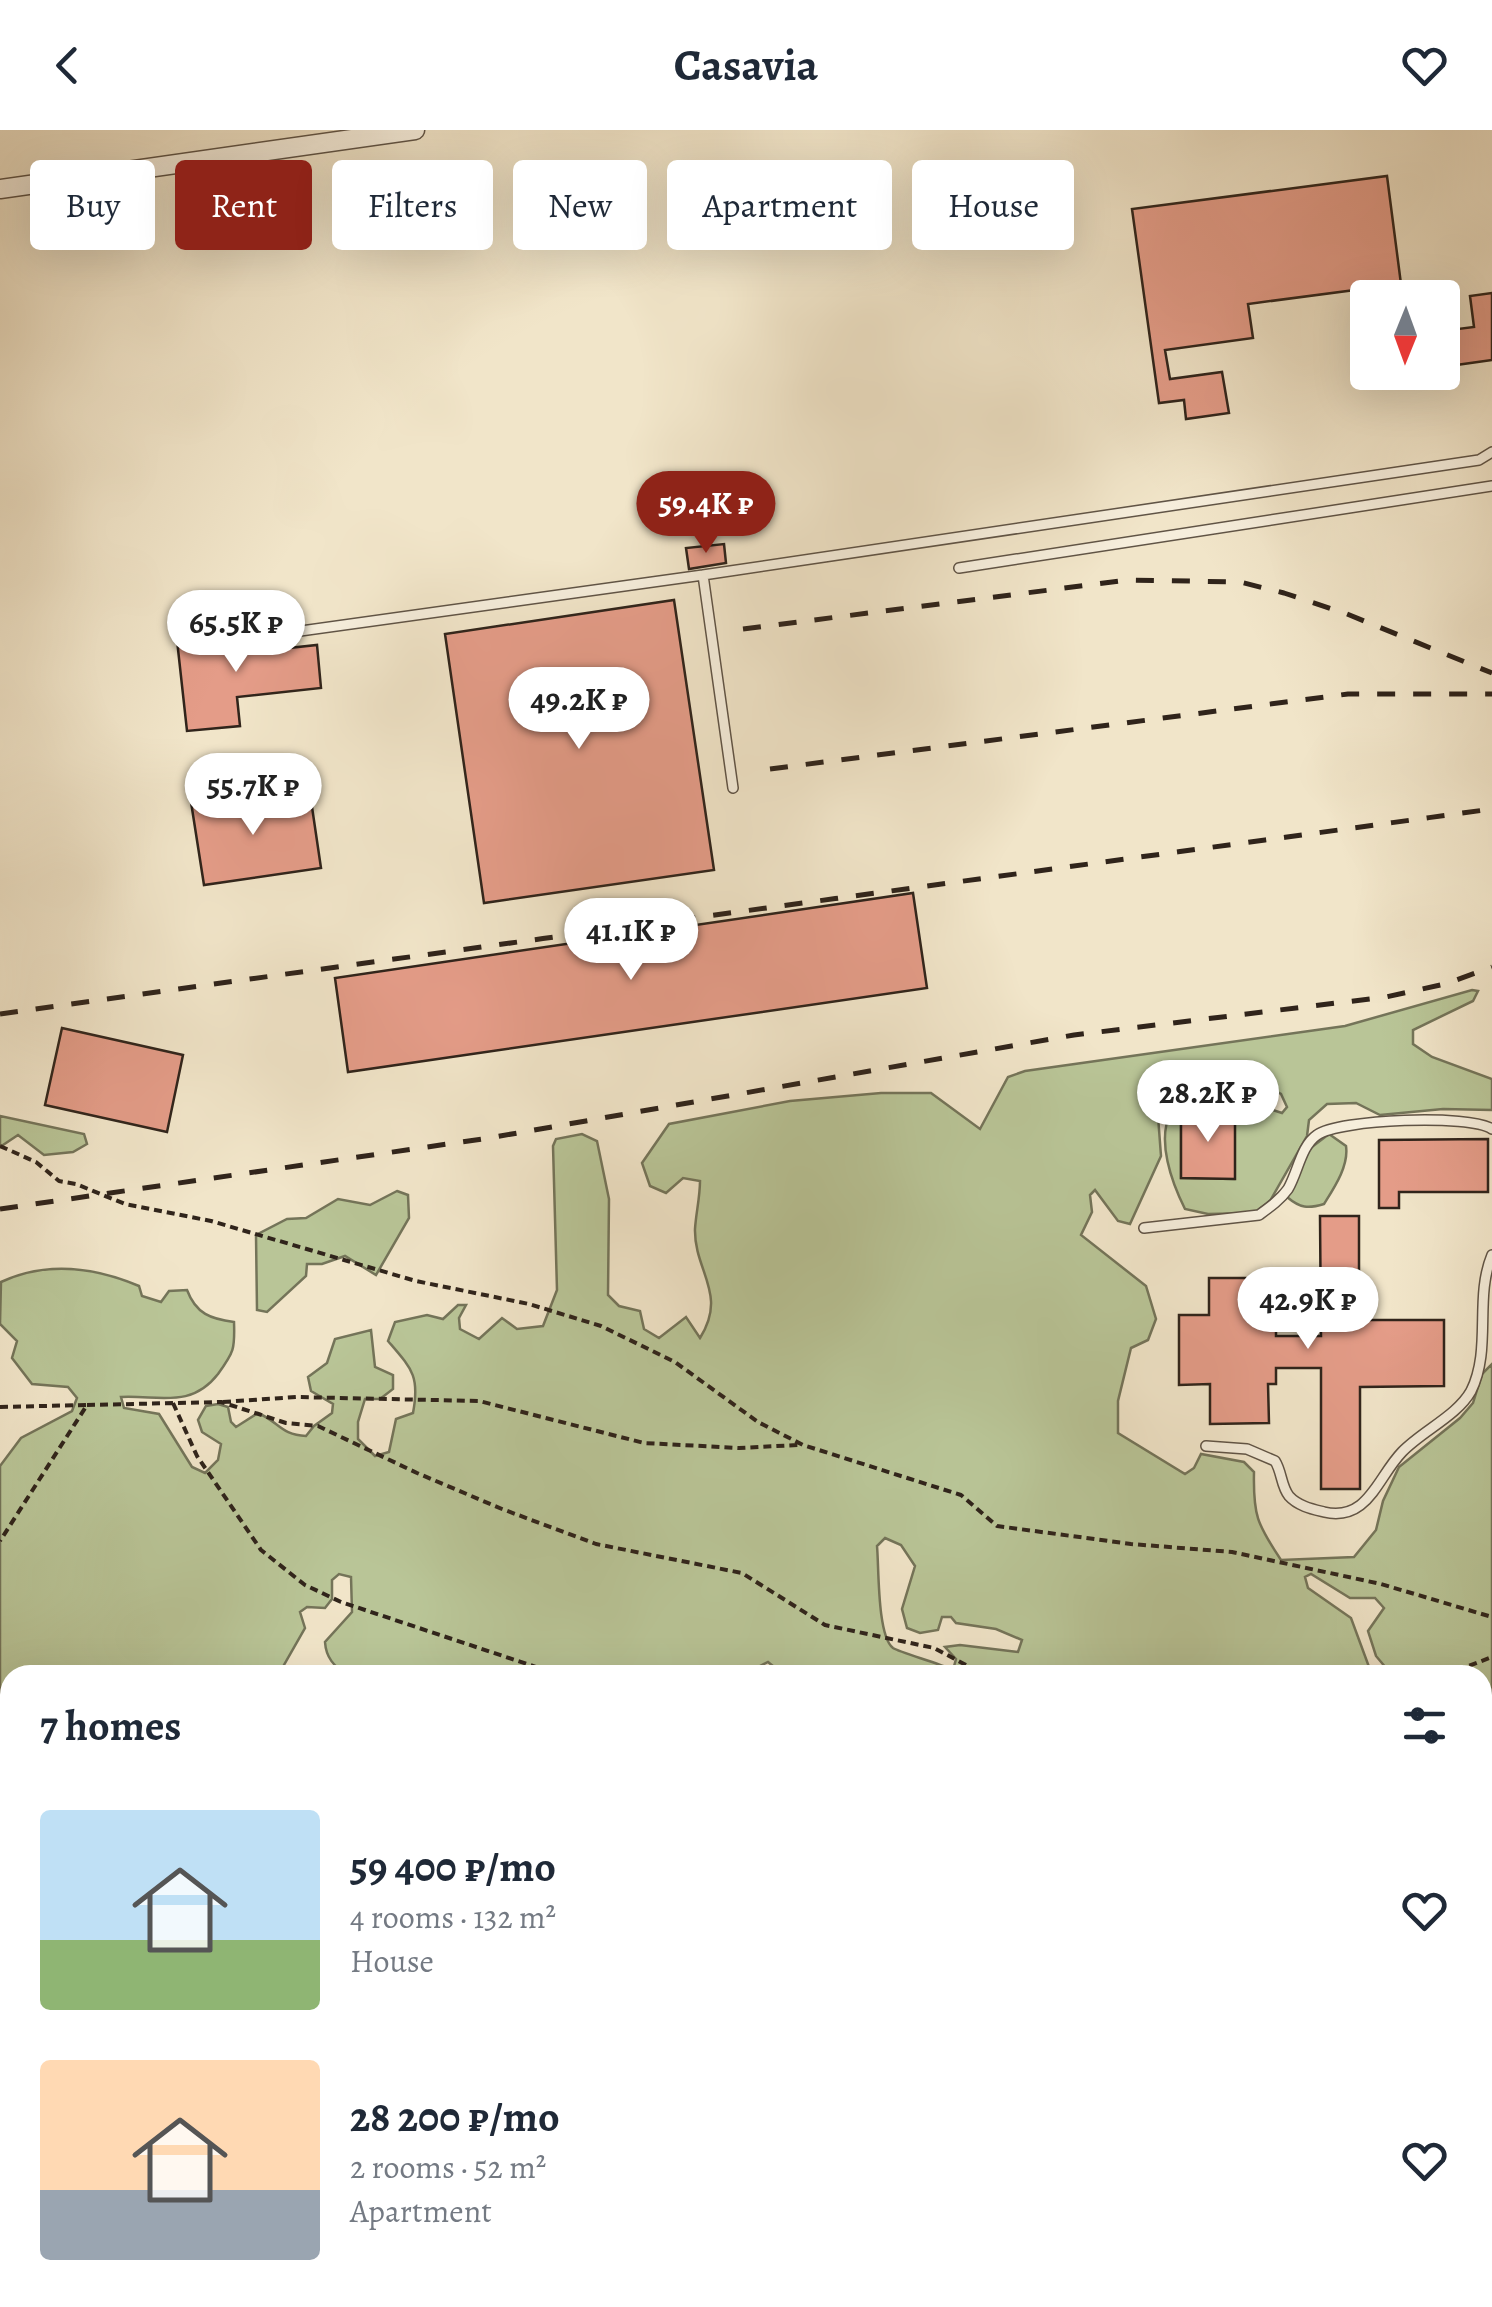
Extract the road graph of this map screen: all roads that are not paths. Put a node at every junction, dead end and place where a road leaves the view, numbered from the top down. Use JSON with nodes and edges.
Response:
{"nodes":[{"id":1,"x":415,"y":130,"type":"edge"},
{"id":2,"x":0,"y":188,"type":"edge"},
{"id":3,"x":1492,"y":452,"type":"edge"},
{"id":4,"x":1492,"y":486,"type":"edge"},
{"id":5,"x":959,"y":568,"type":"dead end"},
{"id":6,"x":703,"y":576,"type":"junction"},
{"id":7,"x":242,"y":639,"type":"dead end"},
{"id":8,"x":733,"y":788,"type":"dead end"},
{"id":9,"x":1492,"y":1128,"type":"edge"},
{"id":10,"x":1144,"y":1228,"type":"dead end"},
{"id":11,"x":1492,"y":1254,"type":"edge"},
{"id":12,"x":1206,"y":1446,"type":"dead end"}],
"edges":[{"from":1,"to":2,"type":"street"},
{"from":3,"to":6,"type":"lane"},
{"from":4,"to":5,"type":"lane"},
{"from":6,"to":7,"type":"lane"},
{"from":6,"to":8,"type":"lane"},
{"from":9,"to":10,"type":"lane"},
{"from":11,"to":12,"type":"lane"}]}
